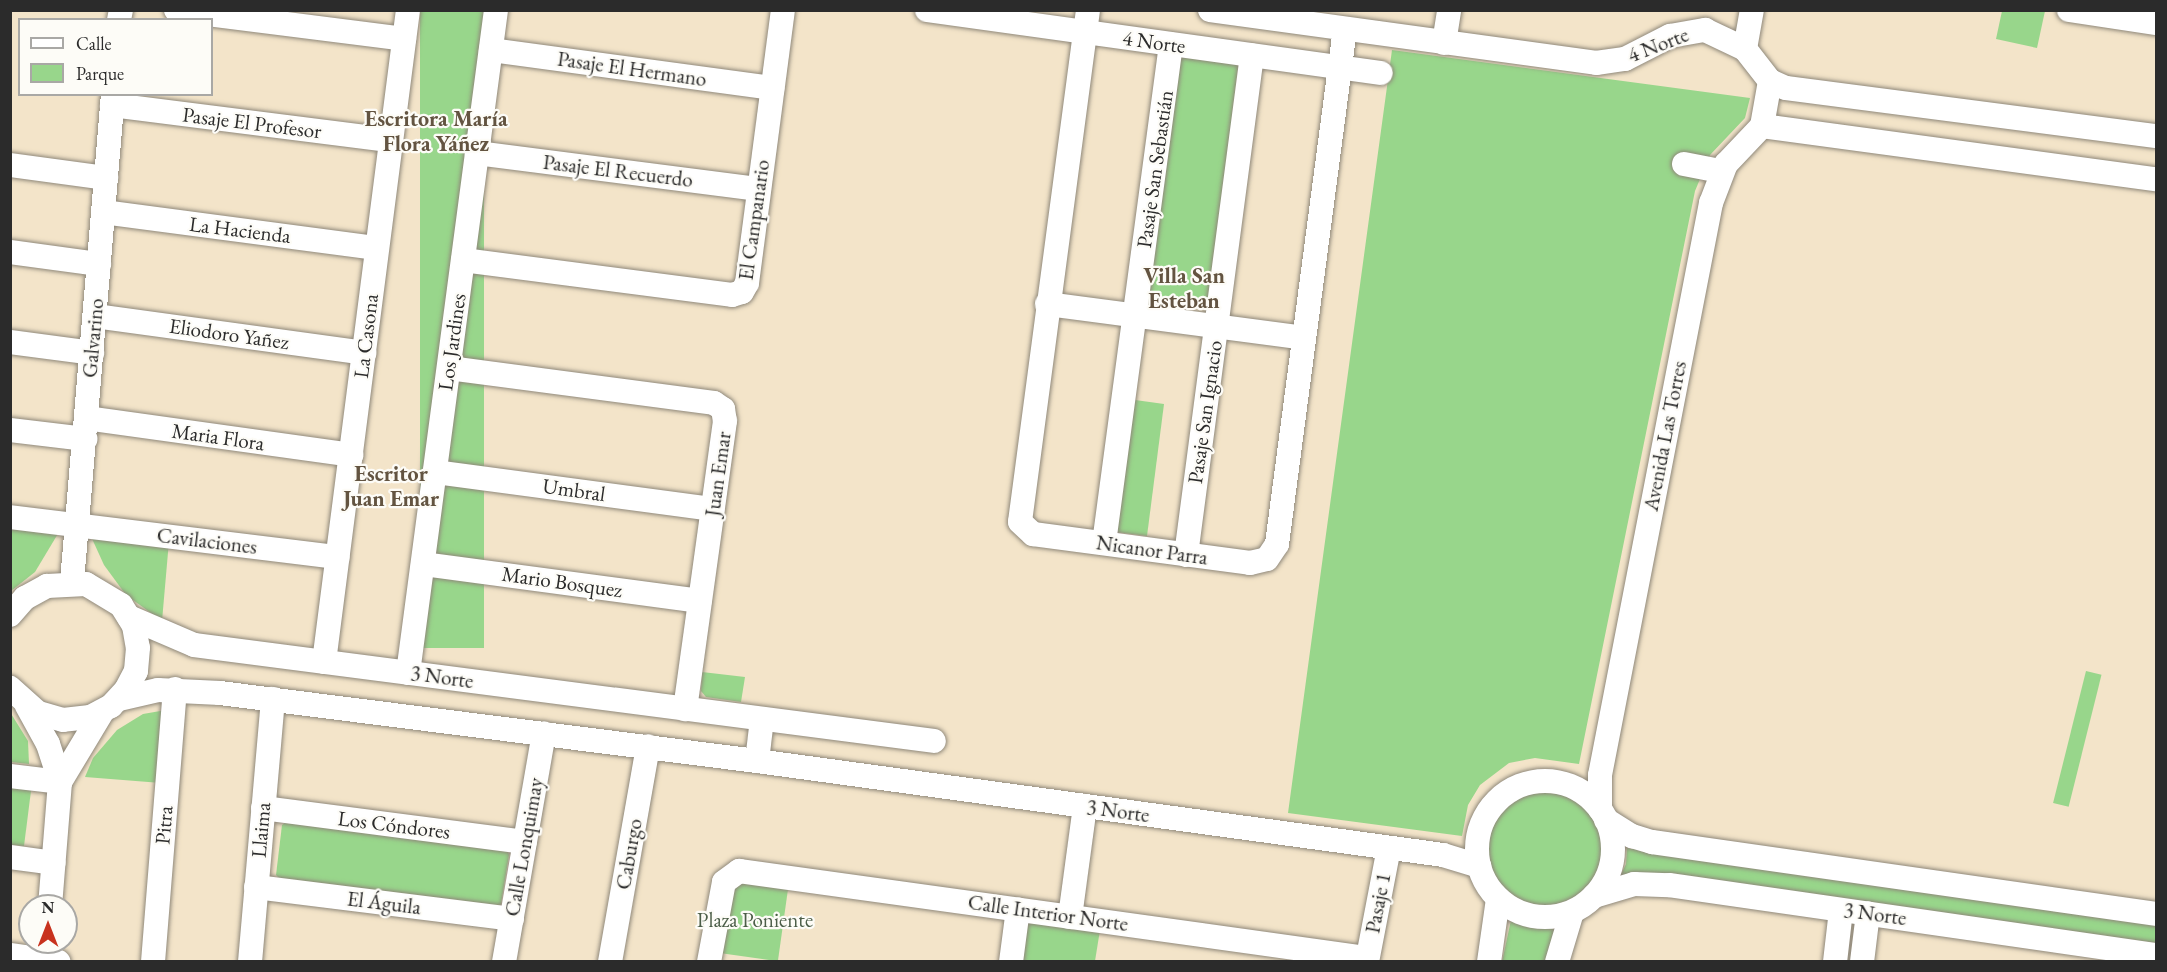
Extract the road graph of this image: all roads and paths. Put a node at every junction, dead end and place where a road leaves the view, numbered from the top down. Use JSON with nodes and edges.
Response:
{"nodes":[{"id":1,"x":176,"y":10,"type":"edge"},
{"id":2,"x":408,"y":10,"type":"edge"},
{"id":3,"x":496,"y":10,"type":"edge"},
{"id":4,"x":783,"y":10,"type":"edge"},
{"id":5,"x":1210,"y":10,"type":"edge"},
{"id":6,"x":1449,"y":10,"type":"edge"},
{"id":7,"x":1752,"y":10,"type":"edge"},
{"id":8,"x":2069,"y":10,"type":"edge"},
{"id":9,"x":939,"y":11,"type":"edge"},
{"id":10,"x":1086,"y":21,"type":"edge"},
{"id":11,"x":1683,"y":22,"type":"edge"},
{"id":12,"x":2157,"y":23,"type":"edge"},
{"id":13,"x":1345,"y":29,"type":"junction"},
{"id":14,"x":404,"y":39,"type":"junction"},
{"id":15,"x":1444,"y":42,"type":"junction"},
{"id":16,"x":1171,"y":44,"type":"junction"},
{"id":17,"x":1745,"y":49,"type":"junction"},
{"id":18,"x":491,"y":50,"type":"junction"},
{"id":19,"x":1252,"y":55,"type":"junction"},
{"id":20,"x":1340,"y":67,"type":"junction"},
{"id":21,"x":1382,"y":73,"type":"dead end"},
{"id":22,"x":1770,"y":81,"type":"junction"},
{"id":23,"x":772,"y":88,"type":"junction"},
{"id":24,"x":113,"y":100,"type":"edge"},
{"id":25,"x":1762,"y":126,"type":"junction"},
{"id":26,"x":2157,"y":136,"type":"edge"},
{"id":27,"x":391,"y":140,"type":"junction"},
{"id":28,"x":477,"y":153,"type":"junction"},
{"id":29,"x":1684,"y":164,"type":"dead end"},
{"id":30,"x":10,"y":165,"type":"edge"},
{"id":31,"x":1722,"y":171,"type":"junction"},
{"id":32,"x":106,"y":178,"type":"junction"},
{"id":33,"x":2157,"y":179,"type":"edge"},
{"id":34,"x":759,"y":189,"type":"junction"},
{"id":35,"x":103,"y":212,"type":"junction"},
{"id":36,"x":377,"y":248,"type":"junction"},
{"id":37,"x":10,"y":252,"type":"edge"},
{"id":38,"x":463,"y":260,"type":"junction"},
{"id":39,"x":99,"y":264,"type":"junction"},
{"id":40,"x":1047,"y":304,"type":"junction"},
{"id":41,"x":95,"y":316,"type":"junction"},
{"id":42,"x":1135,"y":316,"type":"junction"},
{"id":43,"x":1216,"y":326,"type":"junction"},
{"id":44,"x":1304,"y":338,"type":"junction"},
{"id":45,"x":10,"y":342,"type":"edge"},
{"id":46,"x":364,"y":352,"type":"junction"},
{"id":47,"x":92,"y":353,"type":"junction"},
{"id":48,"x":449,"y":368,"type":"junction"},
{"id":49,"x":85,"y":429,"type":"junction"},
{"id":50,"x":10,"y":430,"type":"edge"},
{"id":51,"x":351,"y":455,"type":"junction"},
{"id":52,"x":435,"y":472,"type":"junction"},
{"id":53,"x":713,"y":509,"type":"junction"},
{"id":54,"x":10,"y":517,"type":"edge"},
{"id":55,"x":77,"y":525,"type":"junction"},
{"id":56,"x":1104,"y":543,"type":"junction"},
{"id":57,"x":1186,"y":555,"type":"junction"},
{"id":58,"x":338,"y":557,"type":"junction"},
{"id":59,"x":423,"y":564,"type":"junction"},
{"id":60,"x":72,"y":582,"type":"junction"},
{"id":61,"x":700,"y":601,"type":"junction"},
{"id":62,"x":12,"y":610,"type":"edge"},
{"id":63,"x":129,"y":616,"type":"junction"},
{"id":64,"x":324,"y":662,"type":"junction"},
{"id":65,"x":408,"y":673,"type":"junction"},
{"id":66,"x":10,"y":688,"type":"edge"},
{"id":67,"x":175,"y":689,"type":"junction"},
{"id":68,"x":273,"y":699,"type":"junction"},
{"id":69,"x":27,"y":706,"type":"junction"},
{"id":70,"x":110,"y":706,"type":"junction"},
{"id":71,"x":685,"y":709,"type":"junction"},
{"id":72,"x":762,"y":719,"type":"junction"},
{"id":73,"x":544,"y":733,"type":"junction"},
{"id":74,"x":934,"y":741,"type":"dead end"},
{"id":75,"x":648,"y":746,"type":"junction"},
{"id":76,"x":756,"y":761,"type":"junction"},
{"id":77,"x":10,"y":776,"type":"edge"},
{"id":78,"x":60,"y":782,"type":"junction"},
{"id":79,"x":1085,"y":806,"type":"junction"},
{"id":80,"x":263,"y":808,"type":"junction"},
{"id":81,"x":1603,"y":815,"type":"junction"},
{"id":82,"x":525,"y":842,"type":"junction"},
{"id":83,"x":1389,"y":848,"type":"junction"},
{"id":84,"x":10,"y":857,"type":"edge"},
{"id":85,"x":54,"y":863,"type":"junction"},
{"id":86,"x":1479,"y":866,"type":"junction"},
{"id":87,"x":256,"y":887,"type":"junction"},
{"id":88,"x":51,"y":894,"type":"edge"},
{"id":89,"x":1594,"y":896,"type":"junction"},
{"id":90,"x":1498,"y":899,"type":"junction"},
{"id":91,"x":1018,"y":909,"type":"junction"},
{"id":92,"x":1841,"y":910,"type":"junction"},
{"id":93,"x":1572,"y":912,"type":"junction"},
{"id":94,"x":1868,"y":914,"type":"junction"},
{"id":95,"x":2157,"y":914,"type":"edge"},
{"id":96,"x":1070,"y":917,"type":"junction"},
{"id":97,"x":512,"y":919,"type":"junction"},
{"id":98,"x":10,"y":956,"type":"edge"},
{"id":99,"x":50,"y":956,"type":"edge"},
{"id":100,"x":2150,"y":957,"type":"edge"},
{"id":101,"x":1367,"y":960,"type":"edge"},
{"id":102,"x":153,"y":962,"type":"edge"},
{"id":103,"x":250,"y":962,"type":"edge"},
{"id":104,"x":504,"y":962,"type":"edge"},
{"id":105,"x":610,"y":962,"type":"edge"},
{"id":106,"x":709,"y":962,"type":"edge"},
{"id":107,"x":1011,"y":962,"type":"edge"},
{"id":108,"x":1489,"y":962,"type":"edge"},
{"id":109,"x":1557,"y":962,"type":"edge"},
{"id":110,"x":1835,"y":962,"type":"edge"},
{"id":111,"x":1862,"y":962,"type":"edge"}],
"edges":[{"from":1,"to":14,"type":"street"},
{"from":2,"to":14,"type":"street","name":"La Casona"},
{"from":3,"to":18,"type":"street","name":"Los Jardines"},
{"from":4,"to":23,"type":"street","name":"El Campanario"},
{"from":5,"to":13,"type":"street","name":"4 Norte"},
{"from":6,"to":15,"type":"street"},
{"from":7,"to":17,"type":"street"},
{"from":8,"to":12,"type":"street"},
{"from":9,"to":10,"type":"street","name":"4 Norte"},
{"from":10,"to":16,"type":"street","name":"4 Norte"},
{"from":10,"to":40,"type":"street","name":"Nicanor Parra"},
{"from":11,"to":15,"type":"street","name":"4 Norte"},
{"from":11,"to":17,"type":"street","name":"4 Norte"},
{"from":13,"to":15,"type":"street","name":"4 Norte"},
{"from":13,"to":20,"type":"street","name":"Nicanor Parra"},
{"from":14,"to":27,"type":"street","name":"La Casona"},
{"from":16,"to":19,"type":"street","name":"4 Norte"},
{"from":16,"to":42,"type":"street","name":"Pasaje San Sebastián"},
{"from":17,"to":22,"type":"street","name":"4 Norte"},
{"from":18,"to":23,"type":"street","name":"Pasaje El Hermano"},
{"from":18,"to":28,"type":"street","name":"Los Jardines"},
{"from":19,"to":20,"type":"street","name":"4 Norte"},
{"from":19,"to":43,"type":"street","name":"Pasaje San Ignacio"},
{"from":20,"to":21,"type":"street","name":"4 Norte"},
{"from":20,"to":44,"type":"street","name":"Nicanor Parra"},
{"from":22,"to":25,"type":"street"},
{"from":22,"to":26,"type":"street"},
{"from":23,"to":34,"type":"street","name":"El Campanario"},
{"from":24,"to":27,"type":"street","name":"Pasaje El Profesor"},
{"from":24,"to":32,"type":"street","name":"Galvarino"},
{"from":25,"to":31,"type":"street","name":"Avenida Las Torres"},
{"from":25,"to":33,"type":"street"},
{"from":27,"to":36,"type":"street","name":"La Casona"},
{"from":28,"to":34,"type":"street","name":"Pasaje El Recuerdo"},
{"from":28,"to":38,"type":"street","name":"Los Jardines"},
{"from":29,"to":31,"type":"street"},
{"from":30,"to":32,"type":"street"},
{"from":31,"to":81,"type":"street","name":"Avenida Las Torres"},
{"from":32,"to":35,"type":"street","name":"Galvarino"},
{"from":34,"to":38,"type":"street","name":"El Campanario"},
{"from":35,"to":36,"type":"street","name":"La Hacienda"},
{"from":35,"to":39,"type":"street","name":"Galvarino"},
{"from":36,"to":46,"type":"street","name":"La Casona"},
{"from":37,"to":39,"type":"street"},
{"from":38,"to":48,"type":"street","name":"Los Jardines"},
{"from":39,"to":41,"type":"street","name":"Galvarino"},
{"from":40,"to":42,"type":"street"},
{"from":40,"to":56,"type":"street","name":"Nicanor Parra"},
{"from":41,"to":46,"type":"street","name":"Eliodoro Yañez"},
{"from":41,"to":47,"type":"street","name":"Galvarino"},
{"from":42,"to":43,"type":"street"},
{"from":42,"to":56,"type":"street","name":"Pasaje San Sebastián"},
{"from":43,"to":44,"type":"street"},
{"from":43,"to":57,"type":"street","name":"Pasaje San Ignacio"},
{"from":44,"to":57,"type":"street","name":"Nicanor Parra"},
{"from":45,"to":47,"type":"street"},
{"from":46,"to":51,"type":"street","name":"La Casona"},
{"from":47,"to":49,"type":"street","name":"Galvarino"},
{"from":48,"to":52,"type":"street","name":"Los Jardines"},
{"from":48,"to":53,"type":"street","name":"Juan Emar"},
{"from":49,"to":50,"type":"street","name":"Maria Flora"},
{"from":49,"to":51,"type":"street","name":"Maria Flora"},
{"from":49,"to":55,"type":"street","name":"Galvarino"},
{"from":51,"to":58,"type":"street","name":"La Casona"},
{"from":52,"to":53,"type":"street","name":"Umbral"},
{"from":52,"to":59,"type":"street","name":"Los Jardines"},
{"from":53,"to":61,"type":"street","name":"Juan Emar"},
{"from":54,"to":55,"type":"street","name":"Cavilaciones"},
{"from":55,"to":58,"type":"street","name":"Cavilaciones"},
{"from":55,"to":60,"type":"street","name":"Galvarino"},
{"from":56,"to":57,"type":"street","name":"Nicanor Parra"},
{"from":58,"to":64,"type":"street","name":"La Casona"},
{"from":59,"to":61,"type":"street","name":"Mario Bosquez"},
{"from":59,"to":65,"type":"street","name":"Los Jardines"},
{"from":60,"to":62,"type":"street"},
{"from":60,"to":63,"type":"street"},
{"from":61,"to":71,"type":"street","name":"Juan Emar"},
{"from":63,"to":64,"type":"street","name":"3 Norte"},
{"from":63,"to":70,"type":"street"},
{"from":64,"to":65,"type":"street","name":"3 Norte"},
{"from":65,"to":71,"type":"street","name":"3 Norte"},
{"from":66,"to":69,"type":"street"},
{"from":67,"to":68,"type":"street","name":"3 Norte"},
{"from":67,"to":70,"type":"street","name":"3 Norte"},
{"from":67,"to":102,"type":"street","name":"Pitra"},
{"from":68,"to":73,"type":"street","name":"3 Norte"},
{"from":68,"to":80,"type":"street","name":"Llaima"},
{"from":69,"to":70,"type":"street","name":"3 Norte"},
{"from":69,"to":78,"type":"street"},
{"from":70,"to":78,"type":"street"},
{"from":71,"to":72,"type":"street","name":"3 Norte"},
{"from":72,"to":74,"type":"street","name":"3 Norte"},
{"from":72,"to":76,"type":"street"},
{"from":73,"to":75,"type":"street","name":"3 Norte"},
{"from":73,"to":82,"type":"street","name":"Calle Lonquimay"},
{"from":75,"to":76,"type":"street","name":"3 Norte"},
{"from":75,"to":105,"type":"street","name":"Caburgo"},
{"from":76,"to":79,"type":"street","name":"3 Norte"},
{"from":77,"to":78,"type":"street"},
{"from":78,"to":85,"type":"street"},
{"from":79,"to":83,"type":"street","name":"3 Norte"},
{"from":79,"to":96,"type":"street"},
{"from":80,"to":82,"type":"street","name":"Los Cóndores"},
{"from":80,"to":87,"type":"street","name":"Llaima"},
{"from":81,"to":86,"type":"street"},
{"from":81,"to":89,"type":"street"},
{"from":81,"to":95,"type":"street","name":"3 Norte"},
{"from":82,"to":97,"type":"street","name":"Calle Lonquimay"},
{"from":83,"to":86,"type":"street","name":"3 Norte"},
{"from":83,"to":101,"type":"street","name":"Pasaje 1"},
{"from":84,"to":85,"type":"street"},
{"from":85,"to":88,"type":"street"},
{"from":86,"to":90,"type":"street"},
{"from":87,"to":97,"type":"street","name":"El Águila"},
{"from":87,"to":103,"type":"street","name":"Llaima"},
{"from":89,"to":92,"type":"street","name":"3 Norte"},
{"from":89,"to":93,"type":"street"},
{"from":90,"to":93,"type":"street"},
{"from":90,"to":108,"type":"street"},
{"from":91,"to":96,"type":"street","name":"Calle Interior Norte"},
{"from":91,"to":106,"type":"street","name":"Calle Interior Norte"},
{"from":91,"to":107,"type":"street"},
{"from":92,"to":94,"type":"street","name":"3 Norte"},
{"from":92,"to":110,"type":"street"},
{"from":93,"to":109,"type":"street"},
{"from":94,"to":100,"type":"street","name":"3 Norte"},
{"from":94,"to":111,"type":"street"},
{"from":96,"to":101,"type":"street","name":"Calle Interior Norte"},
{"from":97,"to":104,"type":"street","name":"Calle Lonquimay"},
{"from":98,"to":99,"type":"street"}]}
